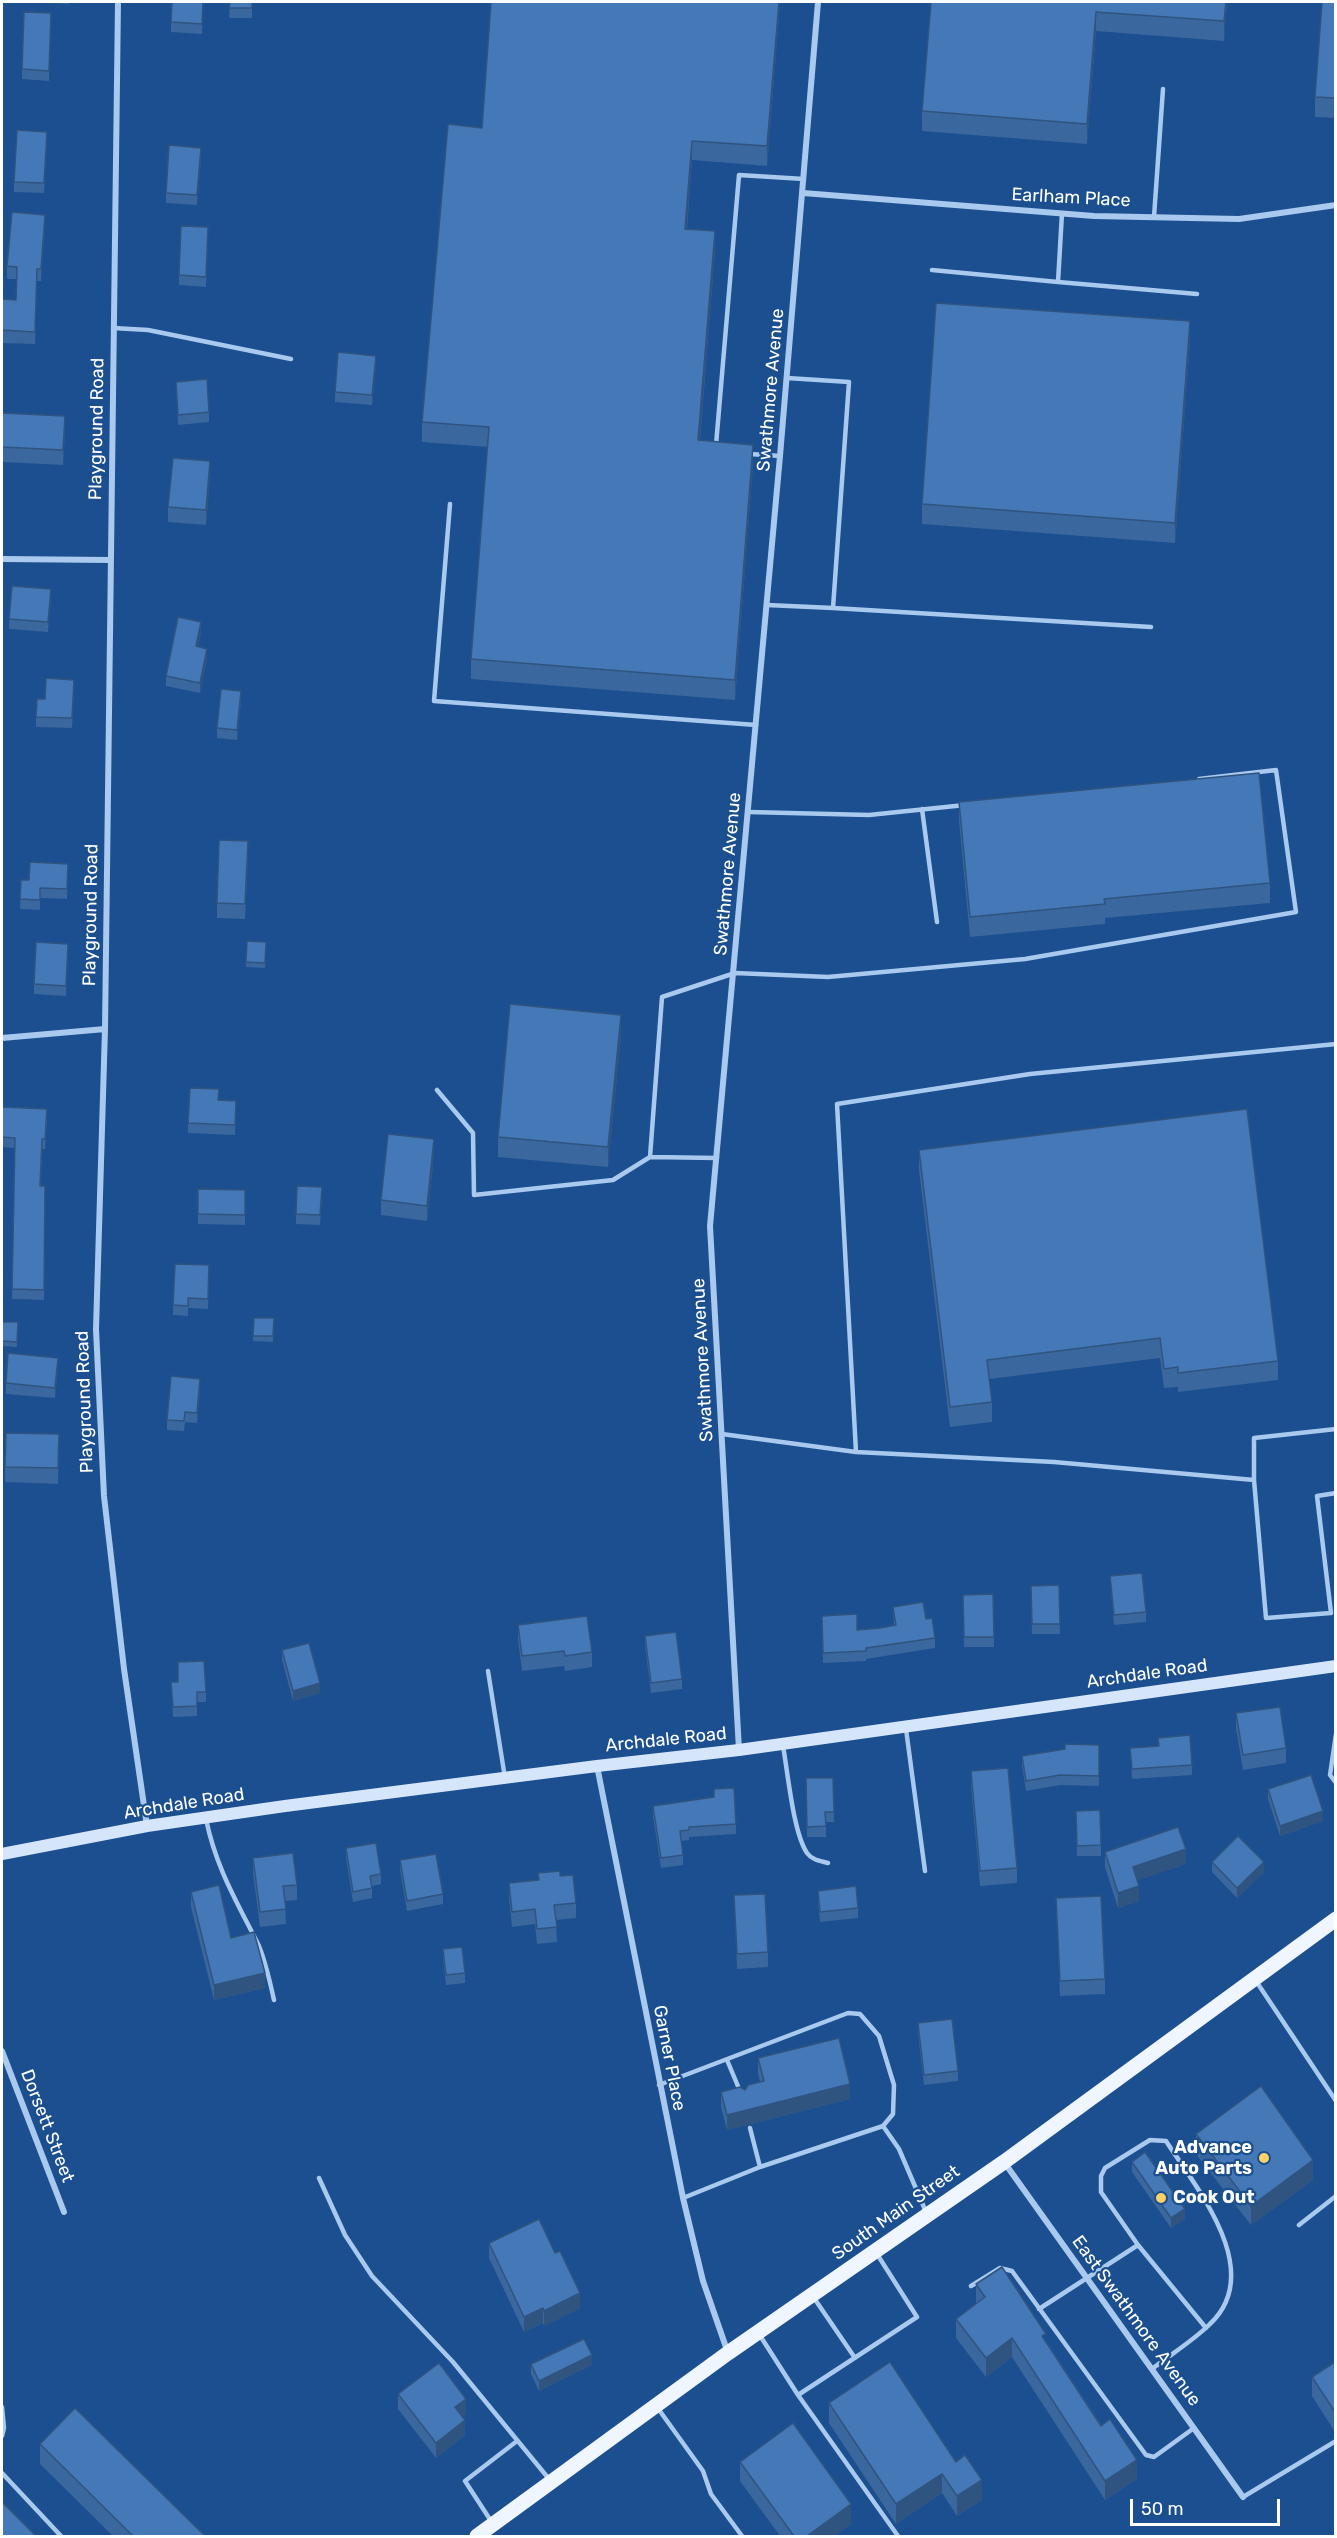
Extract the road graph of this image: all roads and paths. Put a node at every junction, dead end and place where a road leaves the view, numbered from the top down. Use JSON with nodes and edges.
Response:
{"nodes":[{"id":1,"x":118,"y":2,"type":"edge"},
{"id":2,"x":818,"y":2,"type":"edge"},
{"id":3,"x":1163,"y":89,"type":"dead end"},
{"id":4,"x":804,"y":179,"type":"junction"},
{"id":5,"x":803,"y":193,"type":"junction"},
{"id":6,"x":1335,"y":205,"type":"edge"},
{"id":7,"x":1062,"y":213,"type":"junction"},
{"id":8,"x":1154,"y":217,"type":"junction"},
{"id":9,"x":932,"y":270,"type":"dead end"},
{"id":10,"x":1058,"y":282,"type":"junction"},
{"id":11,"x":1197,"y":294,"type":"dead end"},
{"id":12,"x":113,"y":328,"type":"junction"},
{"id":13,"x":291,"y":359,"type":"dead end"},
{"id":14,"x":787,"y":378,"type":"junction"},
{"id":15,"x":715,"y":452,"type":"edge"},
{"id":16,"x":748,"y":454,"type":"edge"},
{"id":17,"x":780,"y":456,"type":"junction"},
{"id":18,"x":450,"y":504,"type":"dead end"},
{"id":19,"x":2,"y":559,"type":"edge"},
{"id":20,"x":110,"y":560,"type":"junction"},
{"id":21,"x":767,"y":605,"type":"junction"},
{"id":22,"x":833,"y":608,"type":"junction"},
{"id":23,"x":1151,"y":627,"type":"dead end"},
{"id":24,"x":756,"y":725,"type":"junction"},
{"id":25,"x":1195,"y":779,"type":"edge"},
{"id":26,"x":976,"y":804,"type":"edge"},
{"id":27,"x":922,"y":809,"type":"junction"},
{"id":28,"x":749,"y":812,"type":"junction"},
{"id":29,"x":937,"y":922,"type":"dead end"},
{"id":30,"x":735,"y":973,"type":"junction"},
{"id":31,"x":105,"y":1029,"type":"junction"},
{"id":32,"x":2,"y":1038,"type":"edge"},
{"id":33,"x":1335,"y":1044,"type":"edge"},
{"id":34,"x":438,"y":1090,"type":"dead end"},
{"id":35,"x":650,"y":1157,"type":"junction"},
{"id":36,"x":717,"y":1158,"type":"junction"},
{"id":37,"x":1335,"y":1429,"type":"edge"},
{"id":38,"x":722,"y":1434,"type":"junction"},
{"id":39,"x":856,"y":1452,"type":"junction"},
{"id":40,"x":1254,"y":1480,"type":"junction"},
{"id":41,"x":1335,"y":1494,"type":"edge"},
{"id":42,"x":1335,"y":1669,"type":"edge"},
{"id":43,"x":488,"y":1671,"type":"dead end"},
{"id":44,"x":906,"y":1726,"type":"junction"},
{"id":45,"x":1335,"y":1734,"type":"edge"},
{"id":46,"x":782,"y":1744,"type":"junction"},
{"id":47,"x":739,"y":1750,"type":"junction"},
{"id":48,"x":597,"y":1766,"type":"junction"},
{"id":49,"x":505,"y":1778,"type":"junction"},
{"id":50,"x":1335,"y":1783,"type":"edge"},
{"id":51,"x":206,"y":1819,"type":"junction"},
{"id":52,"x":147,"y":1826,"type":"junction"},
{"id":53,"x":2,"y":1854,"type":"edge"},
{"id":54,"x":828,"y":1863,"type":"dead end"},
{"id":55,"x":925,"y":1870,"type":"dead end"},
{"id":56,"x":1335,"y":1919,"type":"edge"},
{"id":57,"x":1254,"y":1978,"type":"junction"},
{"id":58,"x":274,"y":2000,"type":"dead end"},
{"id":59,"x":2,"y":2051,"type":"edge"},
{"id":60,"x":727,"y":2060,"type":"junction"},
{"id":61,"x":659,"y":2085,"type":"junction"},
{"id":62,"x":744,"y":2101,"type":"edge"},
{"id":63,"x":1335,"y":2101,"type":"edge"},
{"id":64,"x":883,"y":2126,"type":"junction"},
{"id":65,"x":750,"y":2128,"type":"dead end"},
{"id":66,"x":1004,"y":2162,"type":"junction"},
{"id":67,"x":760,"y":2167,"type":"junction"},
{"id":68,"x":319,"y":2178,"type":"dead end"},
{"id":69,"x":1335,"y":2196,"type":"edge"},
{"id":70,"x":683,"y":2198,"type":"junction"},
{"id":71,"x":64,"y":2212,"type":"dead end"},
{"id":72,"x":927,"y":2214,"type":"junction"},
{"id":73,"x":1299,"y":2225,"type":"dead end"},
{"id":74,"x":1138,"y":2245,"type":"junction"},
{"id":75,"x":875,"y":2250,"type":"junction"},
{"id":76,"x":1087,"y":2279,"type":"junction"},
{"id":77,"x":971,"y":2286,"type":"dead end"},
{"id":78,"x":812,"y":2294,"type":"junction"},
{"id":79,"x":1039,"y":2309,"type":"junction"},
{"id":80,"x":1206,"y":2328,"type":"junction"},
{"id":81,"x":757,"y":2332,"type":"junction"},
{"id":82,"x":728,"y":2352,"type":"junction"},
{"id":83,"x":855,"y":2358,"type":"junction"},
{"id":84,"x":1152,"y":2369,"type":"junction"},
{"id":85,"x":798,"y":2395,"type":"junction"},
{"id":86,"x":656,"y":2405,"type":"junction"},
{"id":87,"x":2,"y":2407,"type":"edge"},
{"id":88,"x":1194,"y":2428,"type":"junction"},
{"id":89,"x":2,"y":2436,"type":"edge"},
{"id":90,"x":517,"y":2441,"type":"junction"},
{"id":91,"x":1335,"y":2441,"type":"edge"},
{"id":92,"x":2,"y":2473,"type":"edge"},
{"id":93,"x":551,"y":2482,"type":"junction"},
{"id":94,"x":1243,"y":2497,"type":"joint"},
{"id":95,"x":493,"y":2524,"type":"junction"},
{"id":96,"x":61,"y":2536,"type":"edge"},
{"id":97,"x":477,"y":2536,"type":"edge"},
{"id":98,"x":742,"y":2536,"type":"edge"},
{"id":99,"x":898,"y":2536,"type":"edge"}],
"edges":[{"from":1,"to":12,"type":"street","name":"Playground Road"},
{"from":2,"to":4,"type":"street","name":"Swathmore Avenue"},
{"from":3,"to":8,"type":"lane"},
{"from":4,"to":5,"type":"street","name":"Swathmore Avenue"},
{"from":4,"to":15,"type":"lane"},
{"from":5,"to":7,"type":"street","name":"Earlham Place"},
{"from":5,"to":14,"type":"street","name":"Swathmore Avenue"},
{"from":6,"to":8,"type":"street","name":"Earlham Place"},
{"from":7,"to":8,"type":"street","name":"Earlham Place"},
{"from":7,"to":10,"type":"lane"},
{"from":9,"to":10,"type":"lane"},
{"from":10,"to":11,"type":"lane"},
{"from":12,"to":13,"type":"lane"},
{"from":12,"to":20,"type":"street","name":"Playground Road"},
{"from":14,"to":17,"type":"street","name":"Swathmore Avenue"},
{"from":14,"to":22,"type":"lane"},
{"from":16,"to":17,"type":"lane"},
{"from":17,"to":21,"type":"street","name":"Swathmore Avenue"},
{"from":18,"to":24,"type":"lane"},
{"from":19,"to":20,"type":"street"},
{"from":20,"to":31,"type":"street","name":"Playground Road"},
{"from":21,"to":22,"type":"lane"},
{"from":21,"to":24,"type":"street","name":"Swathmore Avenue"},
{"from":22,"to":23,"type":"lane"},
{"from":24,"to":28,"type":"street","name":"Swathmore Avenue"},
{"from":25,"to":30,"type":"lane"},
{"from":26,"to":27,"type":"lane"},
{"from":27,"to":28,"type":"lane"},
{"from":27,"to":29,"type":"lane"},
{"from":28,"to":30,"type":"street","name":"Swathmore Avenue"},
{"from":30,"to":35,"type":"lane"},
{"from":30,"to":36,"type":"street","name":"Swathmore Avenue"},
{"from":31,"to":32,"type":"street"},
{"from":31,"to":52,"type":"street","name":"Playground Road"},
{"from":33,"to":39,"type":"lane"},
{"from":34,"to":35,"type":"lane"},
{"from":35,"to":36,"type":"lane"},
{"from":36,"to":38,"type":"street","name":"Swathmore Avenue"},
{"from":37,"to":40,"type":"lane"},
{"from":38,"to":39,"type":"lane"},
{"from":38,"to":47,"type":"street","name":"Swathmore Avenue"},
{"from":39,"to":40,"type":"lane"},
{"from":40,"to":41,"type":"lane"},
{"from":42,"to":44,"type":"main road","name":"Archdale Road"},
{"from":43,"to":49,"type":"lane"},
{"from":44,"to":46,"type":"main road","name":"Archdale Road"},
{"from":44,"to":55,"type":"lane"},
{"from":45,"to":50,"type":"lane"},
{"from":46,"to":47,"type":"main road","name":"Archdale Road"},
{"from":46,"to":54,"type":"lane"},
{"from":47,"to":48,"type":"main road","name":"Archdale Road"},
{"from":48,"to":49,"type":"main road","name":"Archdale Road"},
{"from":48,"to":61,"type":"street","name":"Garner Place"},
{"from":49,"to":51,"type":"main road","name":"Archdale Road"},
{"from":51,"to":52,"type":"main road","name":"Archdale Road"},
{"from":51,"to":58,"type":"lane"},
{"from":52,"to":53,"type":"main road","name":"Archdale Road"},
{"from":56,"to":57,"type":"main road","name":"South Main Street"},
{"from":57,"to":63,"type":"lane"},
{"from":57,"to":66,"type":"main road","name":"South Main Street"},
{"from":59,"to":71,"type":"street","name":"Dorsett Street"},
{"from":60,"to":61,"type":"lane"},
{"from":60,"to":62,"type":"lane"},
{"from":60,"to":64,"type":"lane"},
{"from":61,"to":70,"type":"street","name":"Garner Place"},
{"from":64,"to":67,"type":"lane"},
{"from":64,"to":72,"type":"lane"},
{"from":65,"to":67,"type":"lane"},
{"from":66,"to":72,"type":"main road","name":"South Main Street"},
{"from":66,"to":76,"type":"street","name":"East Swathmore Avenue"},
{"from":67,"to":70,"type":"lane"},
{"from":68,"to":90,"type":"lane"},
{"from":69,"to":73,"type":"lane"},
{"from":70,"to":82,"type":"street","name":"Garner Place"},
{"from":72,"to":75,"type":"main road","name":"South Main Street"},
{"from":74,"to":76,"type":"lane"},
{"from":74,"to":80,"type":"lane"},
{"from":74,"to":80,"type":"lane"},
{"from":75,"to":78,"type":"main road","name":"South Main Street"},
{"from":75,"to":83,"type":"lane"},
{"from":76,"to":79,"type":"lane"},
{"from":76,"to":84,"type":"street","name":"East Swathmore Avenue"},
{"from":77,"to":79,"type":"lane"},
{"from":78,"to":81,"type":"main road","name":"South Main Street"},
{"from":78,"to":83,"type":"lane"},
{"from":79,"to":88,"type":"lane"},
{"from":80,"to":84,"type":"lane"},
{"from":81,"to":82,"type":"main road","name":"South Main Street"},
{"from":81,"to":85,"type":"lane"},
{"from":82,"to":86,"type":"main road","name":"South Main Street"},
{"from":83,"to":85,"type":"lane"},
{"from":84,"to":88,"type":"street","name":"East Swathmore Avenue"},
{"from":85,"to":99,"type":"lane"},
{"from":86,"to":93,"type":"main road","name":"South Main Street"},
{"from":86,"to":98,"type":"lane"},
{"from":87,"to":89,"type":"lane"},
{"from":88,"to":94,"type":"street","name":"East Swathmore Avenue"},
{"from":90,"to":93,"type":"lane"},
{"from":90,"to":95,"type":"lane"},
{"from":91,"to":94,"type":"lane"},
{"from":92,"to":96,"type":"lane"},
{"from":93,"to":95,"type":"main road","name":"South Main Street"},
{"from":95,"to":97,"type":"main road","name":"South Main Street"}]}
